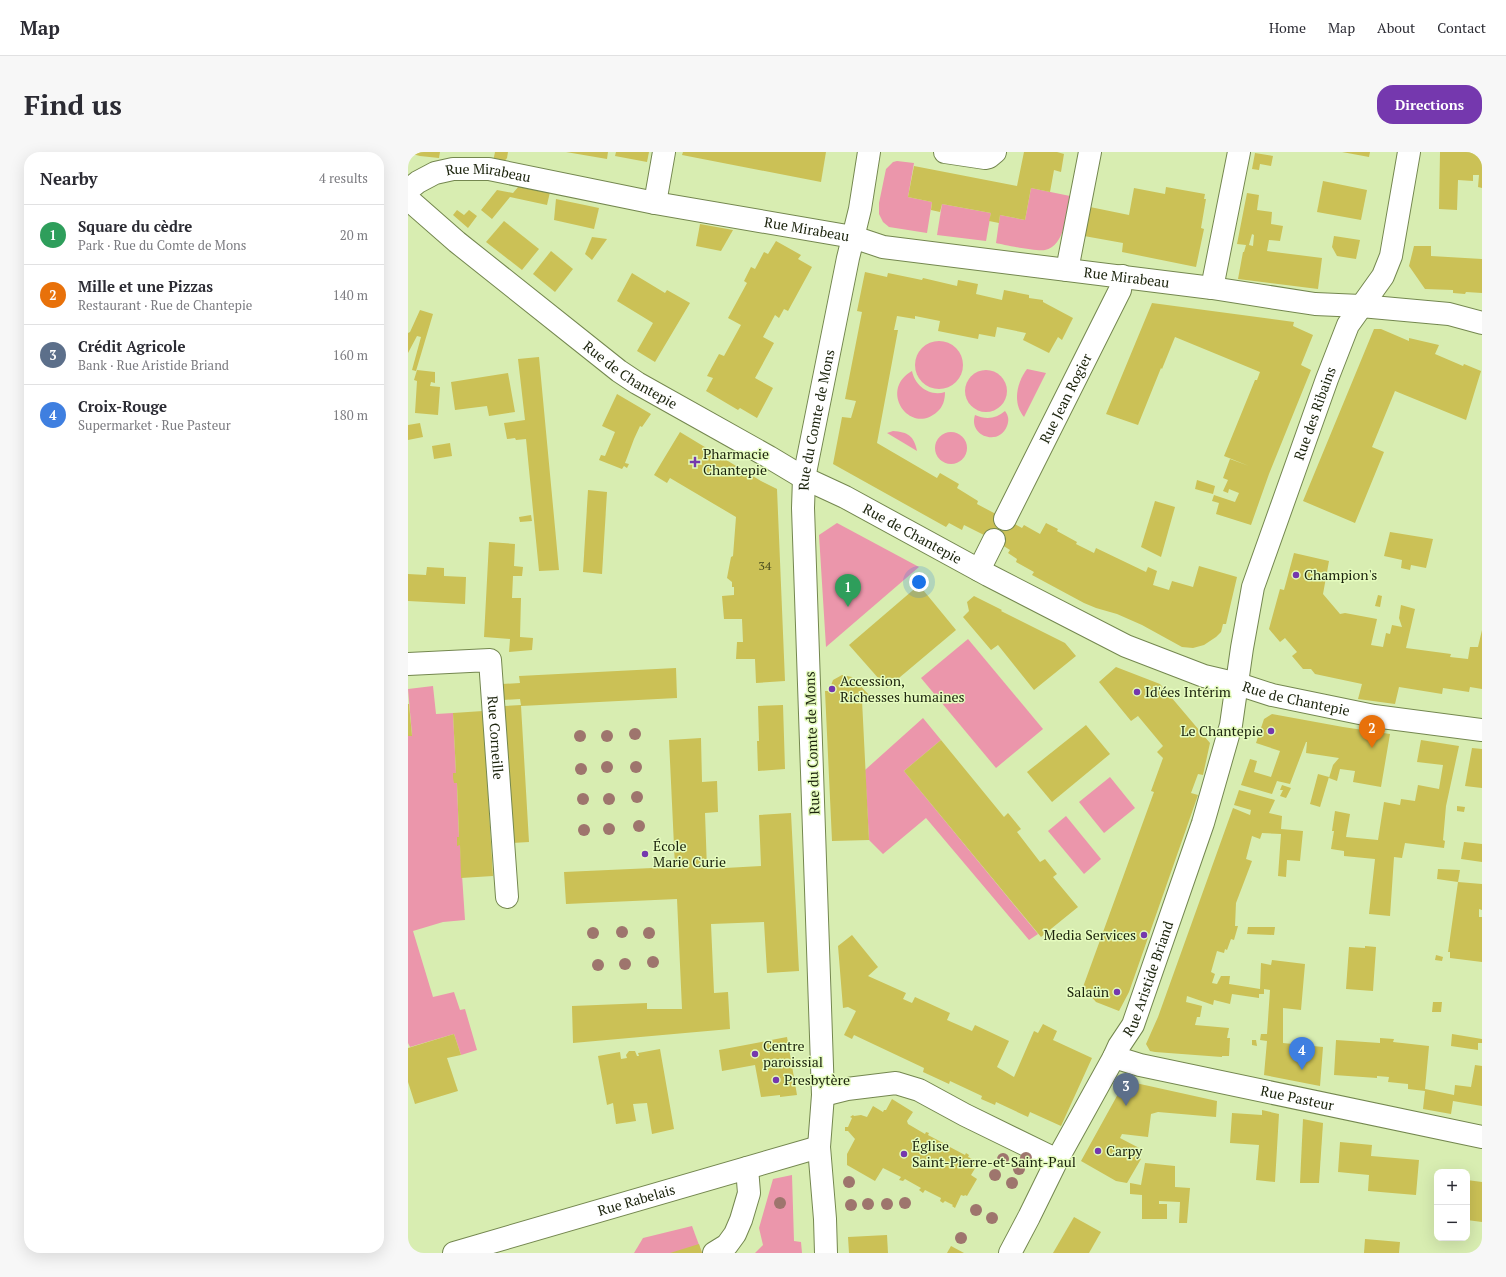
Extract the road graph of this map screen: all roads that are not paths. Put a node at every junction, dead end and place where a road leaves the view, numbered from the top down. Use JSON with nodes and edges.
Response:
{"nodes":[{"id":1,"x":664,"y":152,"type":"edge"},
{"id":2,"x":870,"y":152,"type":"edge"},
{"id":3,"x":945,"y":152,"type":"edge"},
{"id":4,"x":995,"y":152,"type":"edge"},
{"id":5,"x":1090,"y":152,"type":"edge"},
{"id":6,"x":1239,"y":152,"type":"edge"},
{"id":7,"x":1409,"y":152,"type":"edge"},
{"id":8,"x":408,"y":190,"type":"edge"},
{"id":9,"x":408,"y":199,"type":"edge"},
{"id":10,"x":655,"y":203,"type":"junction"},
{"id":11,"x":853,"y":237,"type":"junction"},
{"id":12,"x":1067,"y":270,"type":"junction"},
{"id":13,"x":1122,"y":276,"type":"junction"},
{"id":14,"x":1212,"y":288,"type":"junction"},
{"id":15,"x":1361,"y":306,"type":"junction"},
{"id":16,"x":1482,"y":323,"type":"edge"},
{"id":17,"x":804,"y":478,"type":"junction"},
{"id":18,"x":1005,"y":519,"type":"dead end"},
{"id":19,"x":994,"y":540,"type":"dead end"},
{"id":20,"x":979,"y":570,"type":"junction"},
{"id":21,"x":408,"y":664,"type":"edge"},
{"id":22,"x":1238,"y":684,"type":"junction"},
{"id":23,"x":1482,"y":730,"type":"edge"},
{"id":24,"x":507,"y":897,"type":"dead end"},
{"id":25,"x":1114,"y":1057,"type":"junction"},
{"id":26,"x":823,"y":1095,"type":"junction"},
{"id":27,"x":1482,"y":1136,"type":"edge"},
{"id":28,"x":819,"y":1147,"type":"junction"},
{"id":29,"x":1057,"y":1160,"type":"junction"},
{"id":30,"x":747,"y":1168,"type":"junction"},
{"id":31,"x":454,"y":1253,"type":"edge"},
{"id":32,"x":714,"y":1253,"type":"edge"},
{"id":33,"x":826,"y":1253,"type":"edge"},
{"id":34,"x":1010,"y":1253,"type":"edge"}],
"edges":[{"from":1,"to":10,"type":"street"},
{"from":2,"to":11,"type":"street","name":"Rue du Comte de Mons"},
{"from":3,"to":4,"type":"street"},
{"from":5,"to":12,"type":"street"},
{"from":6,"to":14,"type":"street"},
{"from":7,"to":15,"type":"street","name":"Rue des Ribains"},
{"from":8,"to":10,"type":"street","name":"Rue Mirabeau"},
{"from":9,"to":17,"type":"street","name":"Rue de Chantepie"},
{"from":10,"to":11,"type":"street","name":"Rue Mirabeau"},
{"from":11,"to":12,"type":"street","name":"Rue Mirabeau"},
{"from":11,"to":17,"type":"street","name":"Rue du Comte de Mons"},
{"from":12,"to":13,"type":"street","name":"Rue Mirabeau"},
{"from":13,"to":14,"type":"street","name":"Rue Mirabeau"},
{"from":13,"to":18,"type":"street","name":"Rue Jean Rogier"},
{"from":14,"to":15,"type":"street","name":"Rue Mirabeau"},
{"from":15,"to":16,"type":"street","name":"Rue Mirabeau"},
{"from":15,"to":22,"type":"street","name":"Rue des Ribains"},
{"from":17,"to":20,"type":"street","name":"Rue de Chantepie"},
{"from":17,"to":26,"type":"street","name":"Rue du Comte de Mons"},
{"from":19,"to":20,"type":"street"},
{"from":20,"to":22,"type":"street","name":"Rue de Chantepie"},
{"from":21,"to":24,"type":"street","name":"Rue Corneille"},
{"from":22,"to":23,"type":"street","name":"Rue de Chantepie"},
{"from":22,"to":25,"type":"street","name":"Rue Aristide Briand"},
{"from":25,"to":27,"type":"street","name":"Rue Pasteur"},
{"from":25,"to":29,"type":"street","name":"Rue Aristide Briand"},
{"from":26,"to":28,"type":"street","name":"Rue du Comte de Mons"},
{"from":26,"to":29,"type":"street"},
{"from":28,"to":30,"type":"street","name":"Rue Rabelais"},
{"from":28,"to":33,"type":"street","name":"Rue du Comte de Mons"},
{"from":29,"to":34,"type":"street","name":"Rue Aristide Briand"},
{"from":30,"to":31,"type":"street","name":"Rue Rabelais"},
{"from":30,"to":32,"type":"street"}]}
